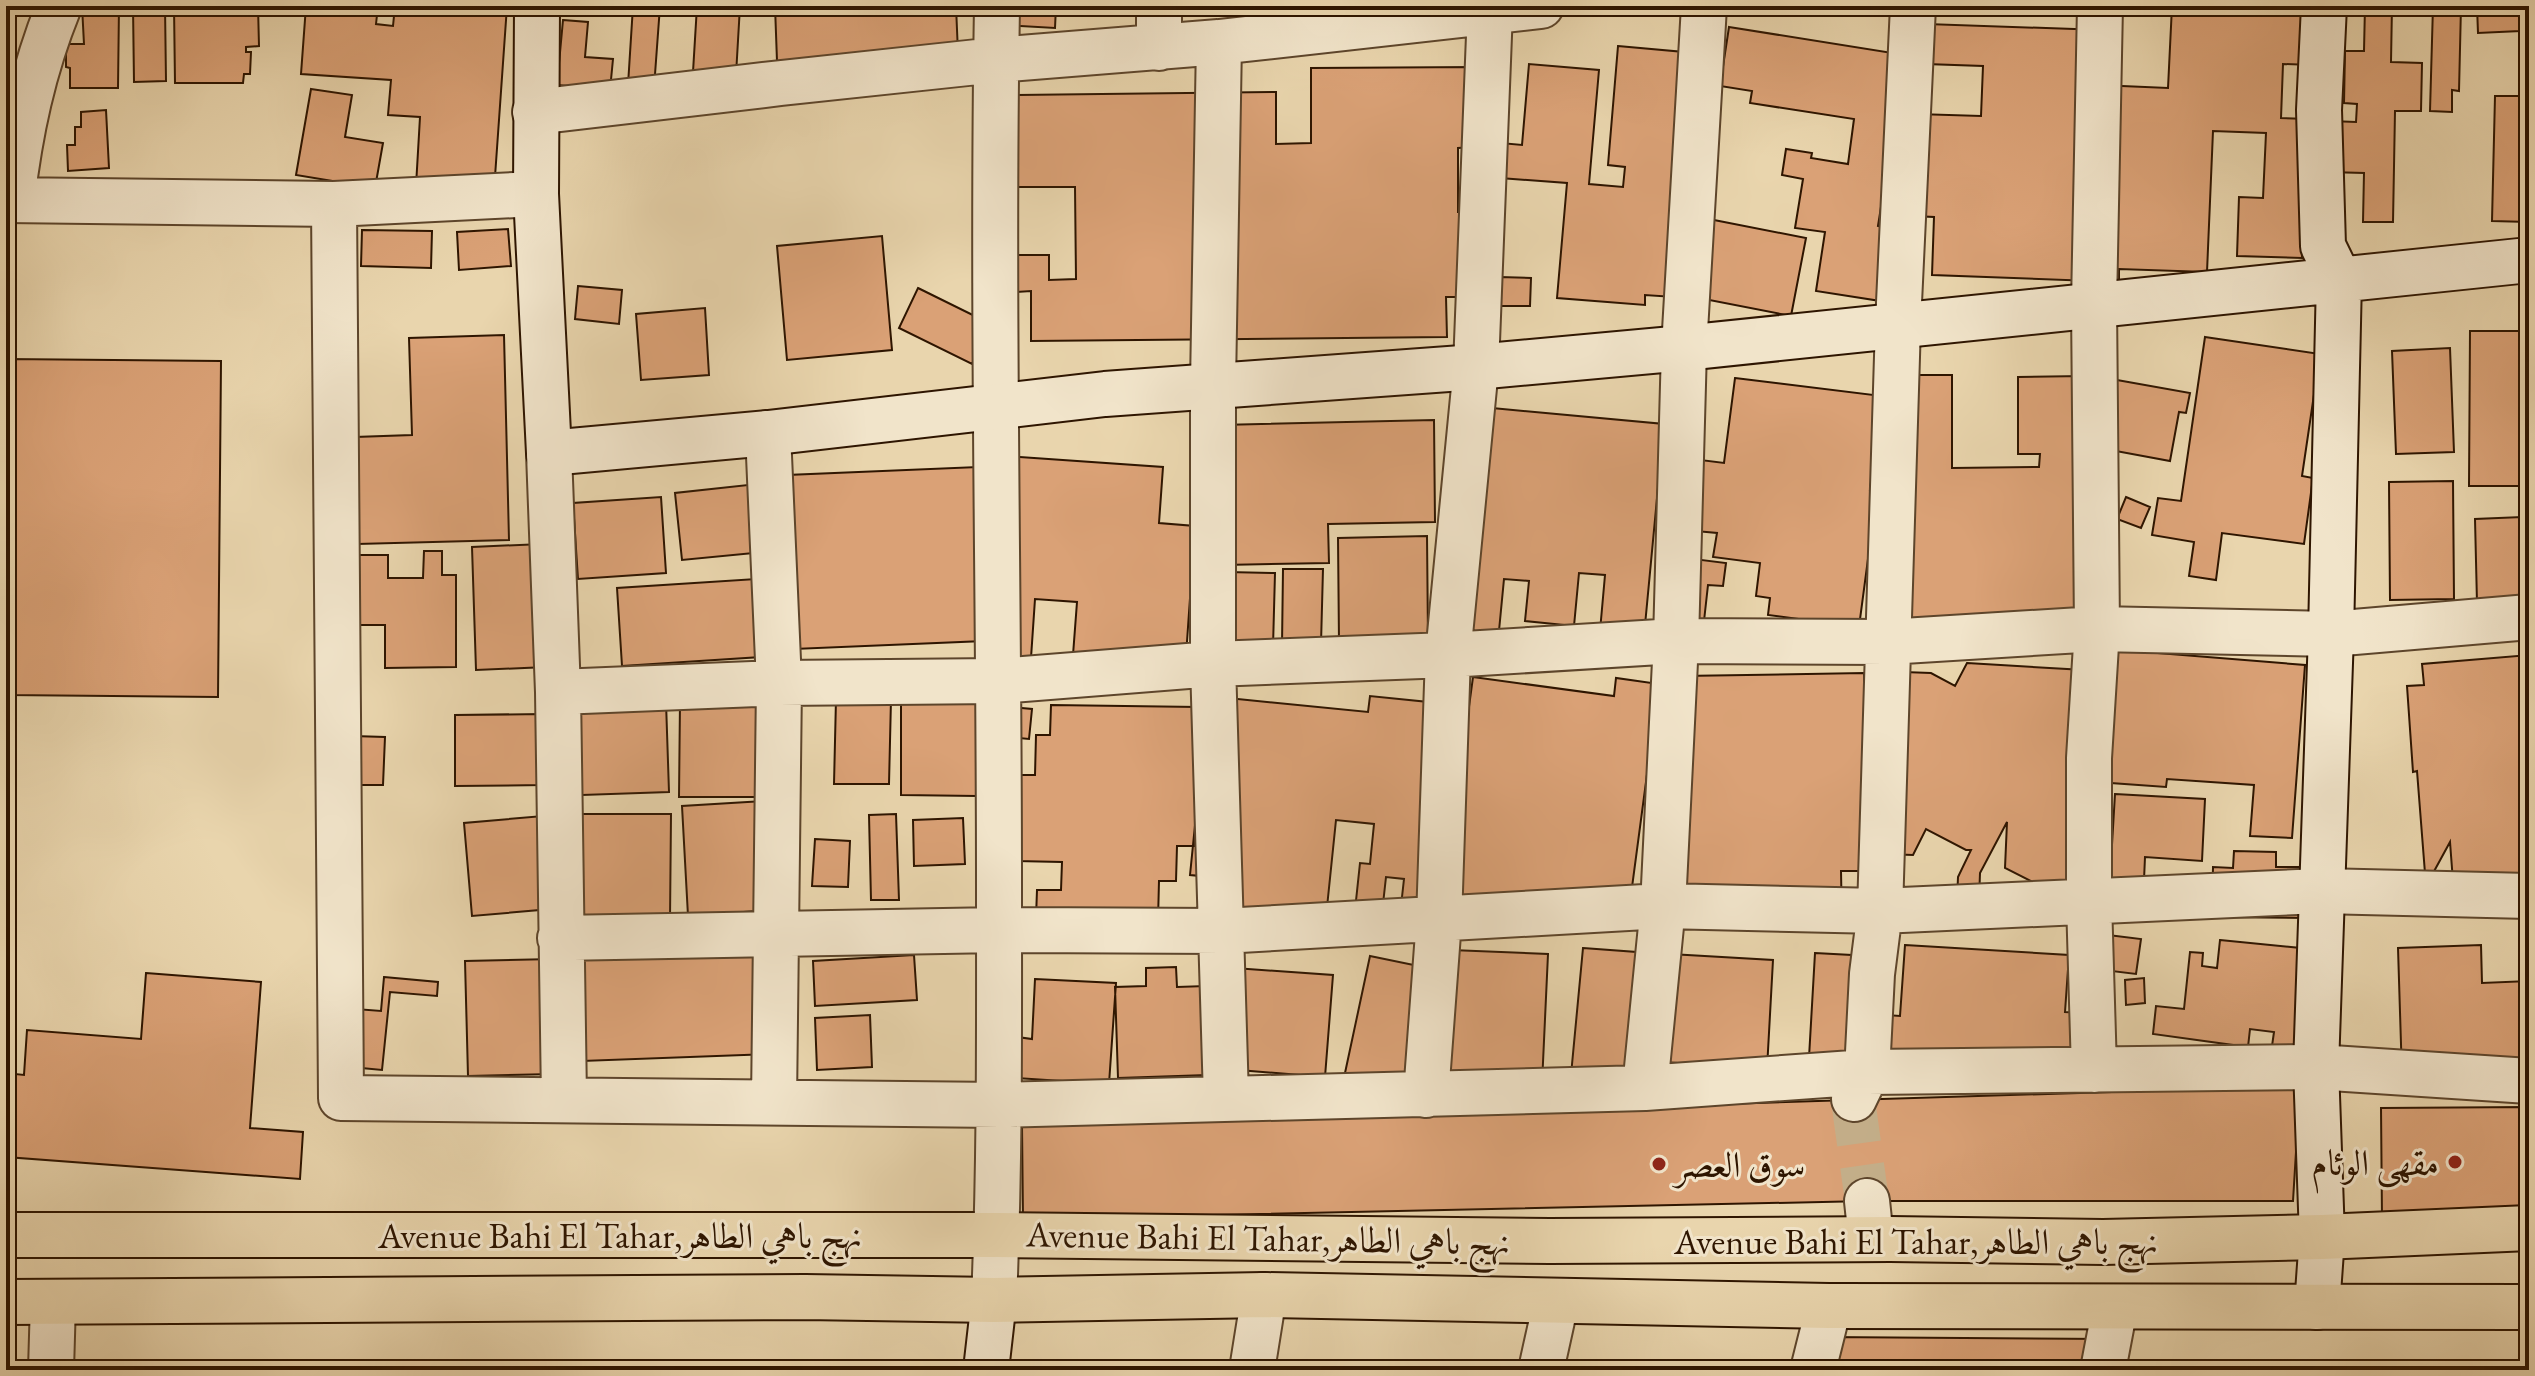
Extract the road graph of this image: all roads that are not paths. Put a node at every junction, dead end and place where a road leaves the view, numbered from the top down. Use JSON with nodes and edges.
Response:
{"nodes":[{"id":1,"x":59,"y":6,"type":"edge"},
{"id":2,"x":537,"y":6,"type":"edge"},
{"id":3,"x":997,"y":6,"type":"edge"},
{"id":4,"x":1541,"y":6,"type":"edge"},
{"id":5,"x":1704,"y":6,"type":"edge"},
{"id":6,"x":1913,"y":6,"type":"edge"},
{"id":7,"x":2100,"y":6,"type":"edge"},
{"id":8,"x":2324,"y":6,"type":"edge"},
{"id":9,"x":1490,"y":10,"type":"junction"},
{"id":10,"x":1159,"y":27,"type":"edge"},
{"id":11,"x":1219,"y":42,"type":"junction"},
{"id":12,"x":996,"y":60,"type":"junction"},
{"id":13,"x":535,"y":112,"type":"junction"},
{"id":14,"x":536,"y":194,"type":"junction"},
{"id":15,"x":9,"y":200,"type":"edge"},
{"id":16,"x":334,"y":204,"type":"junction"},
{"id":17,"x":2529,"y":260,"type":"edge"},
{"id":18,"x":2339,"y":279,"type":"junction"},
{"id":19,"x":2094,"y":304,"type":"junction"},
{"id":20,"x":1898,"y":324,"type":"junction"},
{"id":21,"x":1684,"y":348,"type":"junction"},
{"id":22,"x":1476,"y":367,"type":"junction"},
{"id":23,"x":1213,"y":384,"type":"junction"},
{"id":24,"x":994,"y":407,"type":"junction"},
{"id":25,"x":768,"y":433,"type":"junction"},
{"id":26,"x":549,"y":453,"type":"junction"},
{"id":27,"x":2529,"y":617,"type":"edge"},
{"id":28,"x":2097,"y":629,"type":"junction"},
{"id":29,"x":2331,"y":634,"type":"junction"},
{"id":30,"x":1676,"y":641,"type":"junction"},
{"id":31,"x":1887,"y":642,"type":"junction"},
{"id":32,"x":1448,"y":655,"type":"junction"},
{"id":33,"x":1213,"y":664,"type":"junction"},
{"id":34,"x":999,"y":681,"type":"junction"},
{"id":35,"x":779,"y":683,"type":"junction"},
{"id":36,"x":558,"y":692,"type":"junction"},
{"id":37,"x":2321,"y":891,"type":"junction"},
{"id":38,"x":2529,"y":896,"type":"edge"},
{"id":39,"x":2089,"y":901,"type":"junction"},
{"id":40,"x":1663,"y":906,"type":"junction"},
{"id":41,"x":1880,"y":911,"type":"junction"},
{"id":42,"x":1439,"y":920,"type":"junction"},
{"id":43,"x":999,"y":930,"type":"junction"},
{"id":44,"x":1222,"y":931,"type":"junction"},
{"id":45,"x":777,"y":934,"type":"junction"},
{"id":46,"x":560,"y":938,"type":"junction"},
{"id":47,"x":2316,"y":1067,"type":"junction"},
{"id":48,"x":2094,"y":1070,"type":"junction"},
{"id":49,"x":2529,"y":1081,"type":"edge"},
{"id":50,"x":1860,"y":1086,"type":"junction"},
{"id":51,"x":1645,"y":1088,"type":"junction"},
{"id":52,"x":1426,"y":1095,"type":"junction"},
{"id":53,"x":1226,"y":1098,"type":"junction"},
{"id":54,"x":564,"y":1099,"type":"junction"},
{"id":55,"x":774,"y":1102,"type":"junction"},
{"id":56,"x":1000,"y":1105,"type":"junction"},
{"id":57,"x":2529,"y":1228,"type":"edge"},
{"id":58,"x":6,"y":1235,"type":"edge"},
{"id":59,"x":997,"y":1235,"type":"junction"},
{"id":60,"x":2322,"y":1237,"type":"junction"},
{"id":61,"x":1264,"y":1295,"type":"junction"},
{"id":62,"x":994,"y":1300,"type":"junction"},
{"id":63,"x":6,"y":1302,"type":"edge"},
{"id":64,"x":53,"y":1302,"type":"junction"},
{"id":65,"x":1556,"y":1302,"type":"junction"},
{"id":66,"x":1829,"y":1306,"type":"junction"},
{"id":67,"x":2115,"y":1307,"type":"junction"},
{"id":68,"x":2317,"y":1307,"type":"junction"},
{"id":69,"x":2529,"y":1307,"type":"edge"},
{"id":70,"x":51,"y":1370,"type":"edge"},
{"id":71,"x":986,"y":1370,"type":"edge"},
{"id":72,"x":1252,"y":1370,"type":"edge"},
{"id":73,"x":1541,"y":1370,"type":"edge"},
{"id":74,"x":1813,"y":1370,"type":"edge"},
{"id":75,"x":2103,"y":1370,"type":"edge"}],
"edges":[{"from":1,"to":15,"type":"street"},
{"from":2,"to":13,"type":"street"},
{"from":3,"to":12,"type":"street"},
{"from":4,"to":9,"type":"street"},
{"from":5,"to":21,"type":"street"},
{"from":6,"to":20,"type":"street"},
{"from":7,"to":19,"type":"street"},
{"from":8,"to":18,"type":"street"},
{"from":9,"to":11,"type":"street"},
{"from":9,"to":22,"type":"street"},
{"from":10,"to":11,"type":"street"},
{"from":10,"to":12,"type":"street"},
{"from":11,"to":23,"type":"street"},
{"from":12,"to":13,"type":"street"},
{"from":12,"to":24,"type":"street"},
{"from":13,"to":14,"type":"street"},
{"from":14,"to":16,"type":"street"},
{"from":14,"to":26,"type":"street"},
{"from":15,"to":16,"type":"street"},
{"from":16,"to":54,"type":"street"},
{"from":17,"to":18,"type":"street"},
{"from":18,"to":19,"type":"street"},
{"from":18,"to":29,"type":"street"},
{"from":19,"to":20,"type":"street"},
{"from":19,"to":28,"type":"street"},
{"from":20,"to":21,"type":"street"},
{"from":20,"to":31,"type":"street"},
{"from":21,"to":22,"type":"street"},
{"from":21,"to":30,"type":"street"},
{"from":22,"to":23,"type":"street"},
{"from":22,"to":32,"type":"street"},
{"from":23,"to":24,"type":"street"},
{"from":23,"to":33,"type":"street"},
{"from":24,"to":25,"type":"street"},
{"from":24,"to":34,"type":"street"},
{"from":25,"to":26,"type":"street"},
{"from":25,"to":35,"type":"street"},
{"from":26,"to":36,"type":"street"},
{"from":27,"to":29,"type":"street"},
{"from":28,"to":29,"type":"street"},
{"from":28,"to":31,"type":"street"},
{"from":28,"to":39,"type":"street"},
{"from":29,"to":37,"type":"street"},
{"from":30,"to":31,"type":"street"},
{"from":30,"to":32,"type":"street"},
{"from":30,"to":40,"type":"street"},
{"from":31,"to":41,"type":"street"},
{"from":32,"to":33,"type":"street"},
{"from":32,"to":42,"type":"street"},
{"from":33,"to":34,"type":"street"},
{"from":33,"to":44,"type":"street"},
{"from":34,"to":35,"type":"street"},
{"from":34,"to":43,"type":"street"},
{"from":35,"to":36,"type":"street"},
{"from":35,"to":45,"type":"street"},
{"from":36,"to":46,"type":"street"},
{"from":37,"to":38,"type":"street"},
{"from":37,"to":39,"type":"street"},
{"from":37,"to":47,"type":"street"},
{"from":39,"to":41,"type":"street"},
{"from":39,"to":48,"type":"street"},
{"from":40,"to":41,"type":"street"},
{"from":40,"to":42,"type":"street"},
{"from":40,"to":51,"type":"street"},
{"from":41,"to":50,"type":"street"},
{"from":42,"to":44,"type":"street"},
{"from":42,"to":52,"type":"street"},
{"from":43,"to":44,"type":"street"},
{"from":43,"to":45,"type":"street"},
{"from":43,"to":56,"type":"street"},
{"from":44,"to":53,"type":"street"},
{"from":45,"to":46,"type":"street"},
{"from":45,"to":55,"type":"street"},
{"from":46,"to":54,"type":"street"},
{"from":47,"to":48,"type":"street"},
{"from":47,"to":49,"type":"street"},
{"from":47,"to":60,"type":"street"},
{"from":48,"to":50,"type":"street"},
{"from":50,"to":51,"type":"street"},
{"from":51,"to":52,"type":"street"},
{"from":52,"to":53,"type":"street"},
{"from":53,"to":56,"type":"street"},
{"from":54,"to":55,"type":"street"},
{"from":55,"to":56,"type":"street"},
{"from":56,"to":59,"type":"street"},
{"from":57,"to":60,"type":"main road","name":"Avenue Bahi El Tahar,نهج باهي الطاهر"},
{"from":58,"to":59,"type":"main road","name":"Avenue Bahi El Tahar,نهج باهي الطاهر"},
{"from":59,"to":60,"type":"main road","name":"Avenue Bahi El Tahar,نهج باهي الطاهر"},
{"from":59,"to":62,"type":"street"},
{"from":60,"to":68,"type":"street"},
{"from":61,"to":62,"type":"main road","name":"Avenue Bahi El Tahar,نهج باهي الطاهر"},
{"from":61,"to":65,"type":"main road","name":"Avenue Bahi El Tahar,نهج باهي الطاهر"},
{"from":61,"to":72,"type":"street"},
{"from":62,"to":64,"type":"main road","name":"Avenue Bahi El Tahar,نهج باهي الطاهر"},
{"from":62,"to":71,"type":"street"},
{"from":63,"to":64,"type":"main road","name":"Avenue Bahi El Tahar,نهج باهي الطاهر"},
{"from":64,"to":70,"type":"street"},
{"from":65,"to":66,"type":"main road","name":"Avenue Bahi El Tahar,نهج باهي الطاهر"},
{"from":65,"to":73,"type":"street"},
{"from":66,"to":67,"type":"main road","name":"Avenue Bahi El Tahar,نهج باهي الطاهر"},
{"from":66,"to":74,"type":"street"},
{"from":67,"to":68,"type":"main road","name":"Avenue Bahi El Tahar,نهج باهي الطاهر"},
{"from":67,"to":75,"type":"street"},
{"from":68,"to":69,"type":"main road","name":"Avenue Bahi El Tahar,نهج باهي الطاهر"}]}
